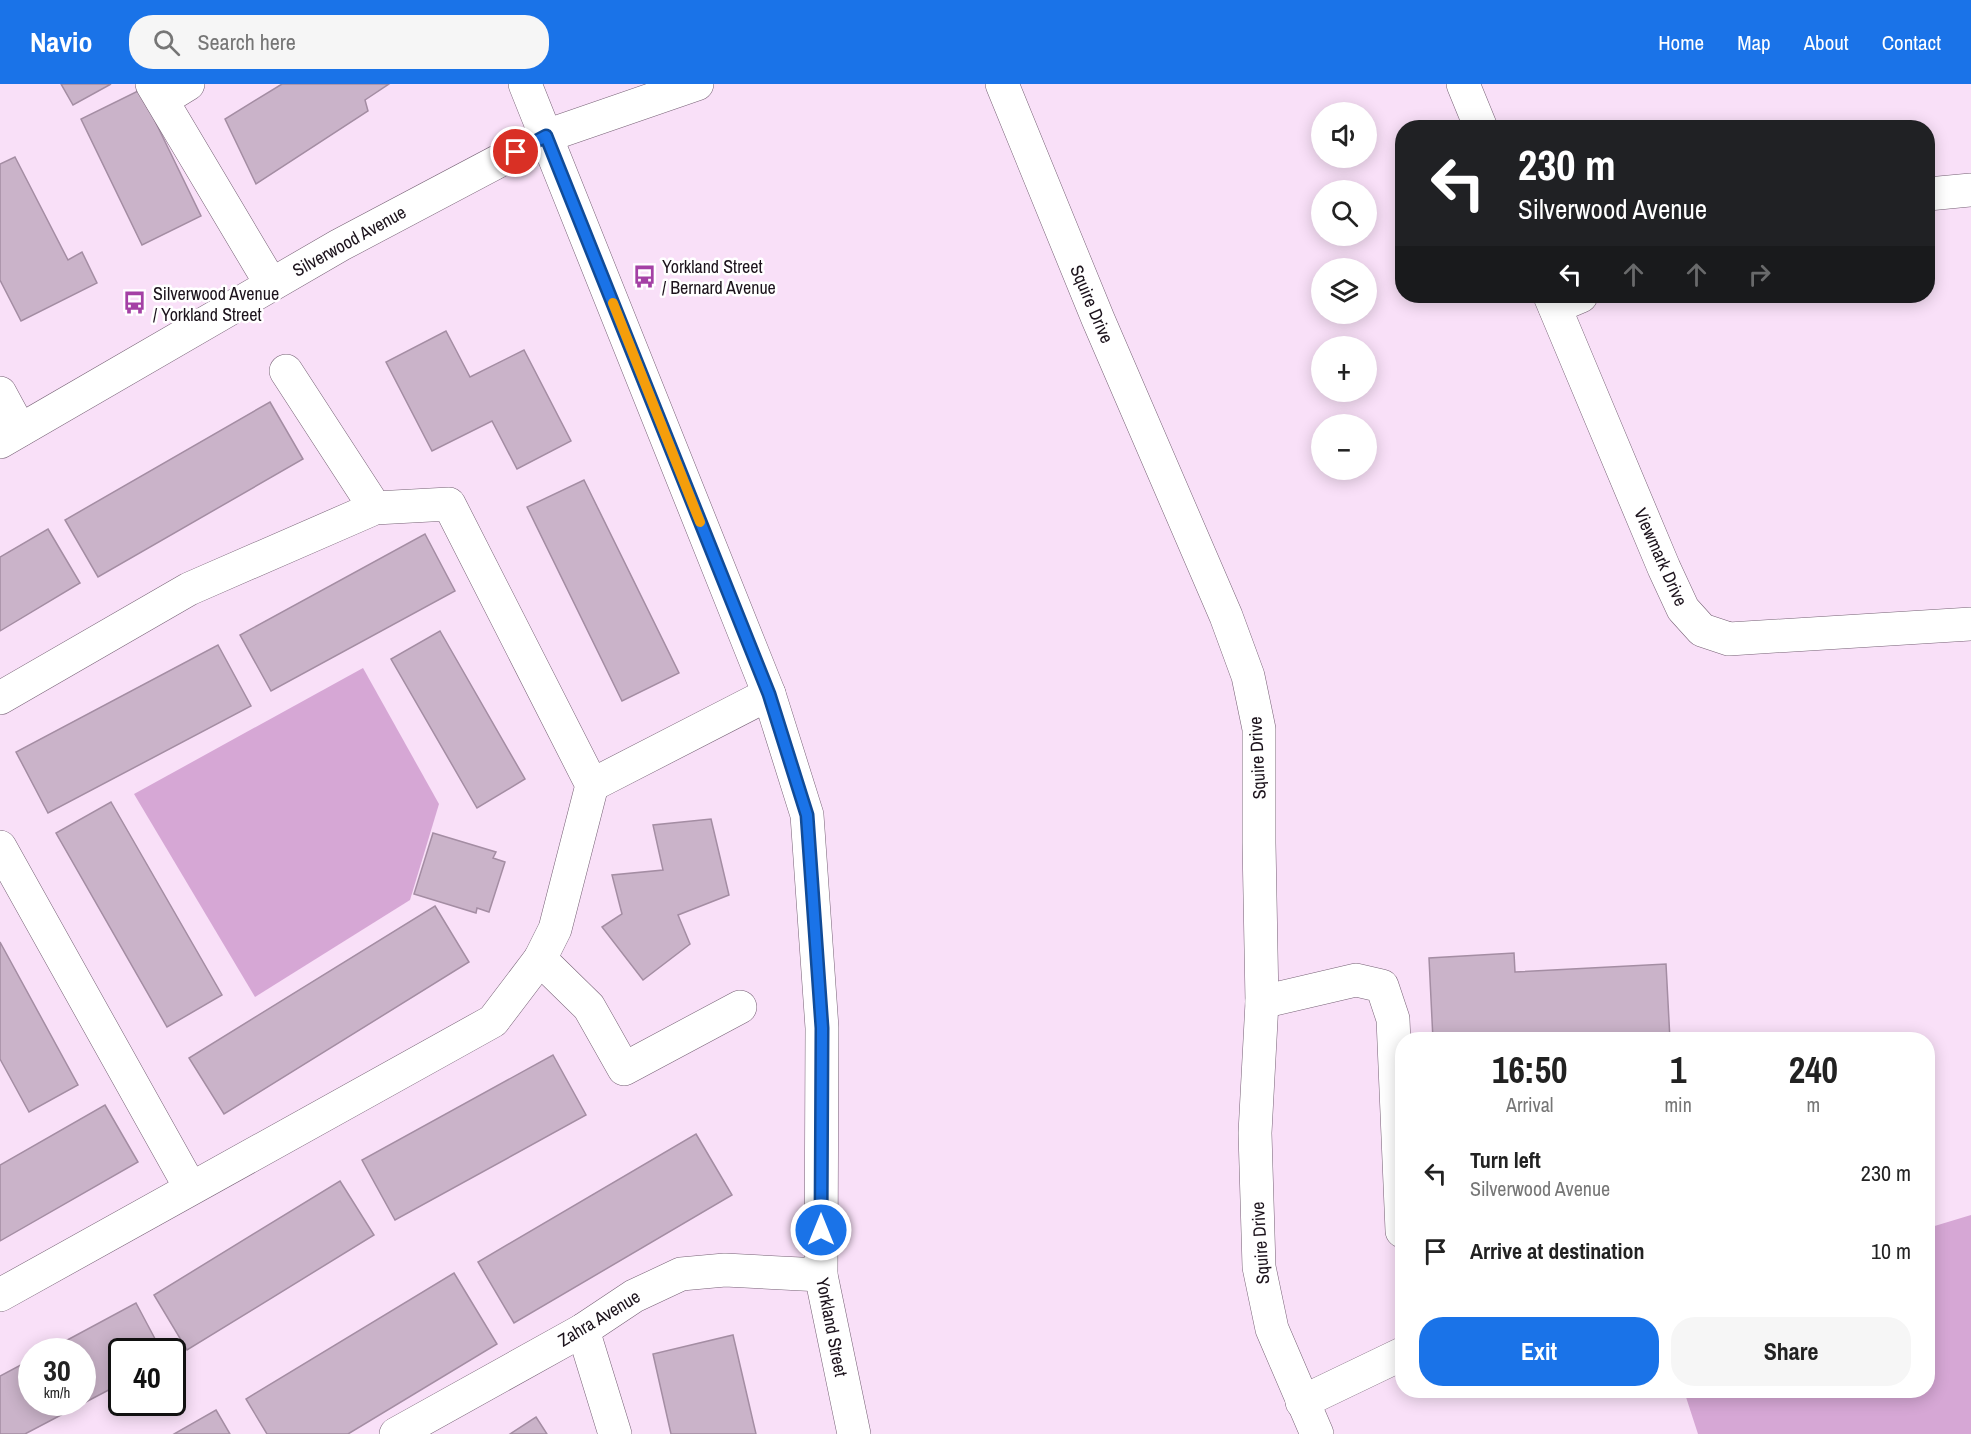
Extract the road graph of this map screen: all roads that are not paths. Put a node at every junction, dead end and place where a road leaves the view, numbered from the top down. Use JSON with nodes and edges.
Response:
{"nodes":[{"id":1,"x":525,"y":84,"type":"edge"},
{"id":2,"x":697,"y":84,"type":"edge"},
{"id":3,"x":1002,"y":84,"type":"edge"},
{"id":4,"x":1463,"y":84,"type":"edge"},
{"id":5,"x":167,"y":90,"type":"edge"},
{"id":6,"x":1478,"y":120,"type":"edge"},
{"id":7,"x":546,"y":136,"type":"junction"},
{"id":8,"x":1971,"y":190,"type":"edge"},
{"id":9,"x":1935,"y":193,"type":"edge"},
{"id":10,"x":271,"y":284,"type":"junction"},
{"id":11,"x":1564,"y":303,"type":"edge"},
{"id":12,"x":286,"y":371,"type":"dead end"},
{"id":13,"x":0,"y":393,"type":"edge"},
{"id":14,"x":10,"y":436,"type":"edge"},
{"id":15,"x":375,"y":508,"type":"junction"},
{"id":16,"x":1971,"y":624,"type":"edge"},
{"id":17,"x":769,"y":694,"type":"junction"},
{"id":18,"x":0,"y":698,"type":"edge"},
{"id":19,"x":592,"y":785,"type":"junction"},
{"id":20,"x":0,"y":847,"type":"edge"},
{"id":21,"x":540,"y":959,"type":"junction"},
{"id":22,"x":1262,"y":1002,"type":"junction"},
{"id":23,"x":740,"y":1007,"type":"dead end"},
{"id":24,"x":1395,"y":1066,"type":"edge"},
{"id":25,"x":190,"y":1187,"type":"junction"},
{"id":26,"x":821,"y":1275,"type":"junction"},
{"id":27,"x":0,"y":1295,"type":"edge"},
{"id":28,"x":583,"y":1330,"type":"junction"},
{"id":29,"x":1395,"y":1357,"type":"edge"},
{"id":30,"x":1302,"y":1402,"type":"junction"},
{"id":31,"x":396,"y":1434,"type":"edge"},
{"id":32,"x":615,"y":1434,"type":"edge"},
{"id":33,"x":854,"y":1434,"type":"edge"},
{"id":34,"x":1317,"y":1434,"type":"edge"}],
"edges":[{"from":1,"to":7,"type":"street","name":"Yorkland Street"},
{"from":2,"to":7,"type":"street","name":"Silverwood Avenue"},
{"from":3,"to":22,"type":"street","name":"Squire Drive"},
{"from":4,"to":6,"type":"street"},
{"from":5,"to":10,"type":"street"},
{"from":7,"to":10,"type":"street","name":"Silverwood Avenue"},
{"from":7,"to":17,"type":"street","name":"Yorkland Street"},
{"from":8,"to":9,"type":"street"},
{"from":10,"to":14,"type":"street","name":"Silverwood Avenue"},
{"from":11,"to":16,"type":"street","name":"Viewmark Drive"},
{"from":12,"to":15,"type":"street"},
{"from":13,"to":14,"type":"street"},
{"from":15,"to":18,"type":"street"},
{"from":15,"to":19,"type":"street"},
{"from":17,"to":19,"type":"street"},
{"from":17,"to":26,"type":"street","name":"Yorkland Street"},
{"from":19,"to":21,"type":"street"},
{"from":20,"to":25,"type":"street"},
{"from":21,"to":23,"type":"street"},
{"from":21,"to":25,"type":"street"},
{"from":22,"to":24,"type":"street"},
{"from":22,"to":30,"type":"street","name":"Squire Drive"},
{"from":25,"to":27,"type":"street"},
{"from":26,"to":28,"type":"street","name":"Zahra Avenue"},
{"from":26,"to":33,"type":"street","name":"Yorkland Street"},
{"from":28,"to":31,"type":"street","name":"Zahra Avenue"},
{"from":28,"to":32,"type":"street"},
{"from":29,"to":30,"type":"street"},
{"from":30,"to":34,"type":"street","name":"Squire Drive"}]}
